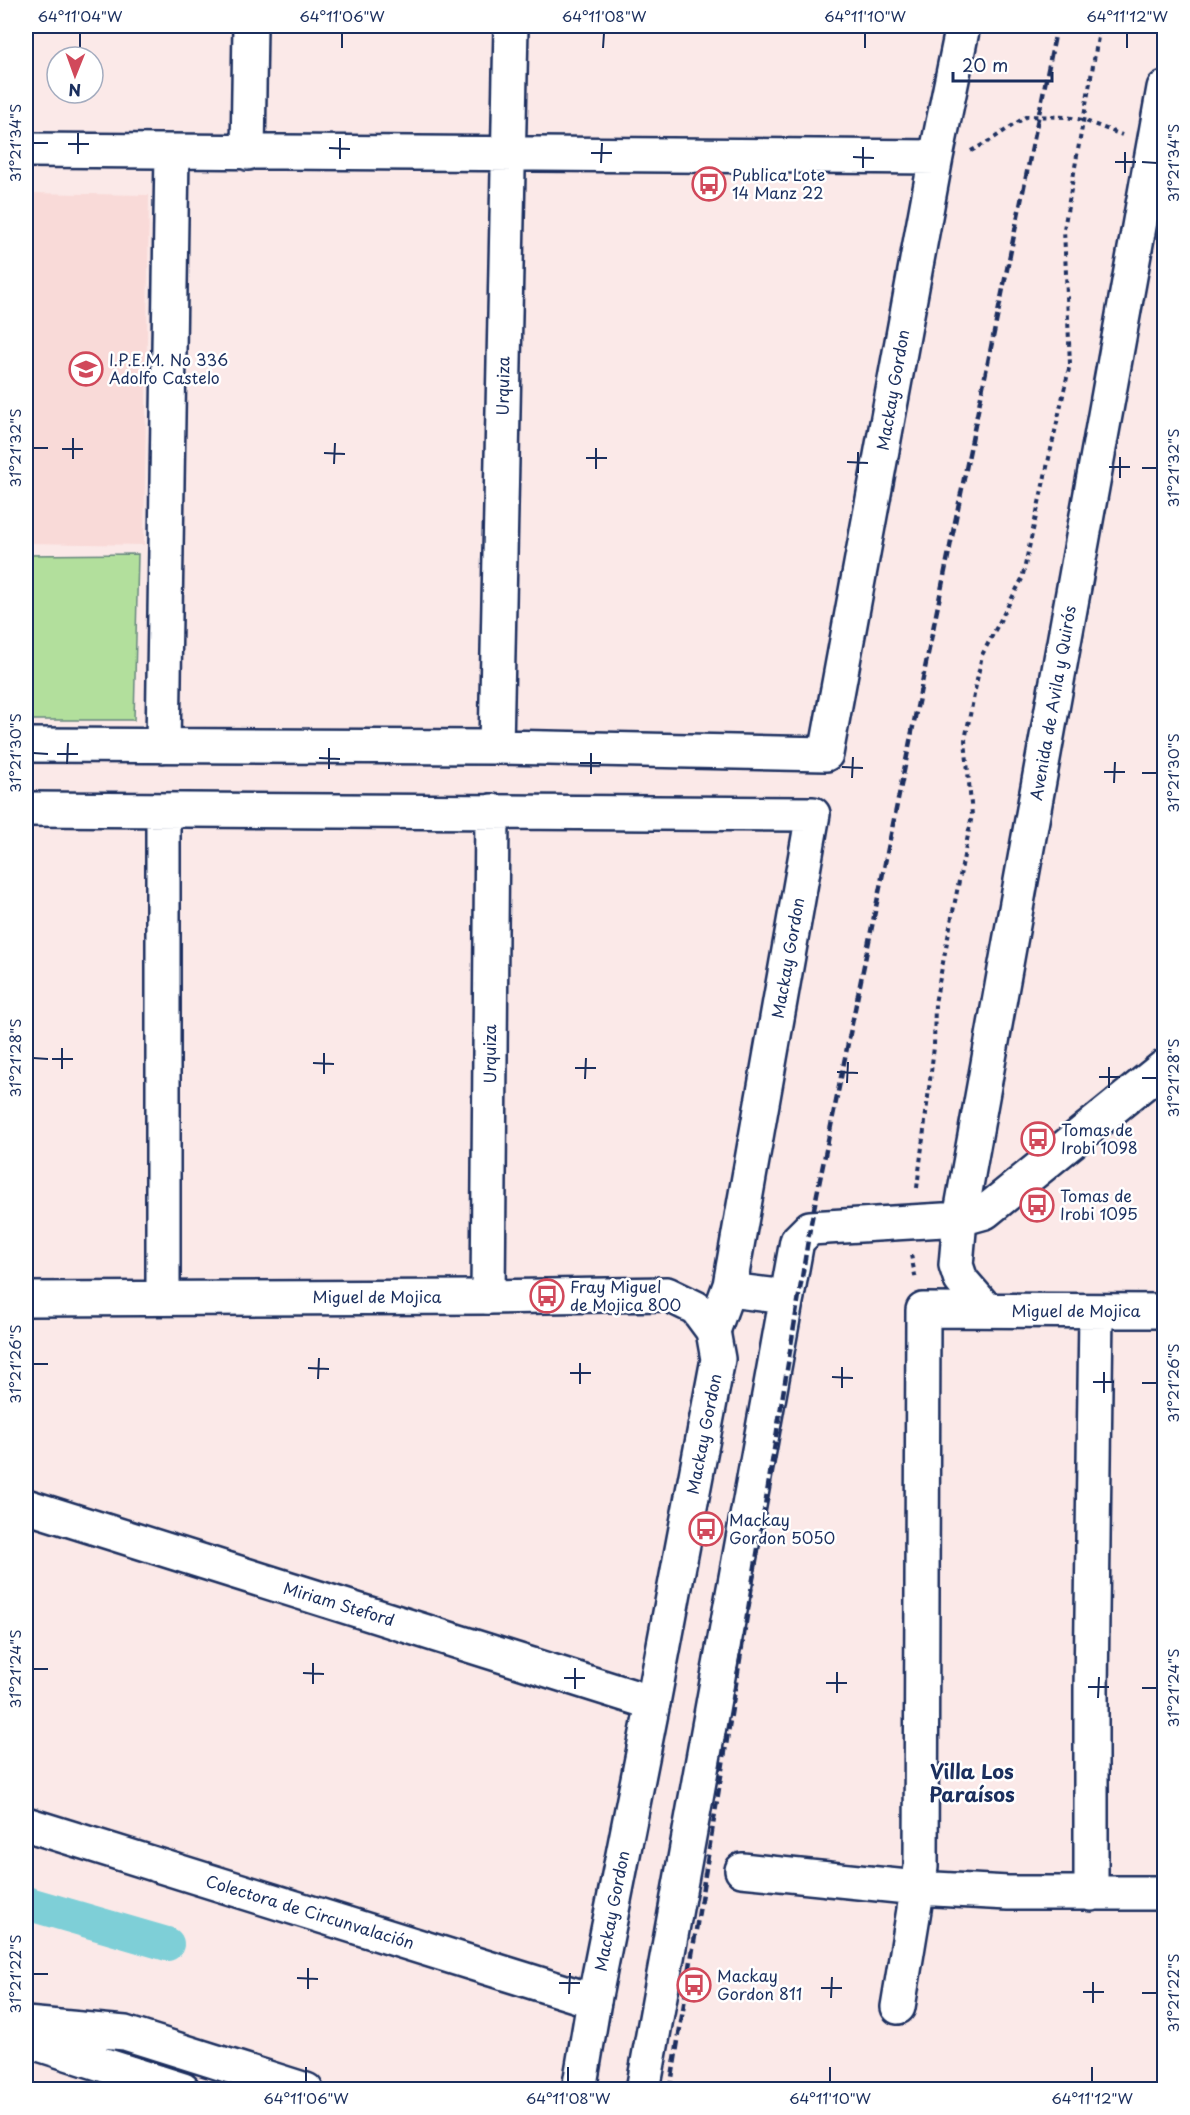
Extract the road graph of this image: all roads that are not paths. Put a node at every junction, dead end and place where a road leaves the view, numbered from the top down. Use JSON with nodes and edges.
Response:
{"nodes":[{"id":1,"x":250,"y":26,"type":"edge"},
{"id":2,"x":511,"y":26,"type":"edge"},
{"id":3,"x":963,"y":26,"type":"edge"},
{"id":4,"x":1164,"y":88,"type":"edge"},
{"id":5,"x":26,"y":150,"type":"edge"},
{"id":6,"x":1159,"y":151,"type":"edge"},
{"id":7,"x":172,"y":152,"type":"junction"},
{"id":8,"x":248,"y":153,"type":"junction"},
{"id":9,"x":508,"y":153,"type":"junction"},
{"id":10,"x":936,"y":157,"type":"junction"},
{"id":11,"x":26,"y":745,"type":"edge"},
{"id":12,"x":163,"y":746,"type":"junction"},
{"id":13,"x":496,"y":747,"type":"junction"},
{"id":14,"x":26,"y":810,"type":"edge"},
{"id":15,"x":163,"y":811,"type":"junction"},
{"id":16,"x":492,"y":812,"type":"junction"},
{"id":17,"x":1164,"y":1067,"type":"edge"},
{"id":18,"x":960,"y":1220,"type":"junction"},
{"id":19,"x":729,"y":1290,"type":"junction"},
{"id":20,"x":489,"y":1297,"type":"junction"},
{"id":21,"x":787,"y":1297,"type":"junction"},
{"id":22,"x":163,"y":1298,"type":"junction"},
{"id":23,"x":26,"y":1299,"type":"edge"},
{"id":24,"x":987,"y":1310,"type":"junction"},
{"id":25,"x":1096,"y":1311,"type":"junction"},
{"id":26,"x":1164,"y":1311,"type":"edge"},
{"id":27,"x":713,"y":1330,"type":"junction"},
{"id":28,"x":26,"y":1506,"type":"edge"},
{"id":29,"x":653,"y":1703,"type":"junction"},
{"id":30,"x":26,"y":1824,"type":"edge"},
{"id":31,"x":742,"y":1870,"type":"dead end"},
{"id":32,"x":917,"y":1888,"type":"junction"},
{"id":33,"x":1164,"y":1893,"type":"edge"},
{"id":34,"x":1091,"y":1894,"type":"junction"},
{"id":35,"x":594,"y":2001,"type":"junction"},
{"id":36,"x":898,"y":2007,"type":"dead end"},
{"id":37,"x":26,"y":2024,"type":"edge"},
{"id":38,"x":26,"y":2040,"type":"edge"},
{"id":39,"x":183,"y":2090,"type":"edge"},
{"id":40,"x":306,"y":2090,"type":"edge"},
{"id":41,"x":579,"y":2090,"type":"edge"},
{"id":42,"x":643,"y":2090,"type":"edge"}],
"edges":[{"from":1,"to":8,"type":"main road"},
{"from":2,"to":9,"type":"main road","name":"Urquiza"},
{"from":3,"to":10,"type":"main road","name":"Mackay Gordon"},
{"from":4,"to":6,"type":"main road","name":"Avenida de Avila y Quirós"},
{"from":5,"to":7,"type":"main road"},
{"from":6,"to":18,"type":"main road","name":"Avenida de Avila y Quirós"},
{"from":7,"to":8,"type":"main road"},
{"from":7,"to":12,"type":"main road"},
{"from":8,"to":9,"type":"main road"},
{"from":9,"to":10,"type":"main road"},
{"from":9,"to":13,"type":"main road","name":"Urquiza"},
{"from":10,"to":13,"type":"main road","name":"Mackay Gordon"},
{"from":11,"to":12,"type":"main road"},
{"from":12,"to":13,"type":"main road"},
{"from":14,"to":15,"type":"main road"},
{"from":15,"to":16,"type":"main road"},
{"from":15,"to":22,"type":"main road"},
{"from":16,"to":19,"type":"main road","name":"Mackay Gordon"},
{"from":16,"to":20,"type":"main road","name":"Urquiza"},
{"from":17,"to":18,"type":"main road"},
{"from":18,"to":21,"type":"main road"},
{"from":18,"to":24,"type":"main road","name":"Avenida de Avila y Quirós"},
{"from":19,"to":21,"type":"main road"},
{"from":19,"to":27,"type":"main road","name":"Mackay Gordon"},
{"from":20,"to":22,"type":"main road","name":"Miguel de Mojica"},
{"from":20,"to":27,"type":"main road","name":"Miguel de Mojica"},
{"from":21,"to":42,"type":"main road"},
{"from":22,"to":23,"type":"main road","name":"Miguel de Mojica"},
{"from":24,"to":25,"type":"main road","name":"Miguel de Mojica"},
{"from":24,"to":32,"type":"main road","name":"Miguel de Mojica"},
{"from":25,"to":26,"type":"main road","name":"Miguel de Mojica"},
{"from":25,"to":34,"type":"main road"},
{"from":27,"to":29,"type":"main road","name":"Mackay Gordon"},
{"from":28,"to":29,"type":"main road","name":"Miriam Steford"},
{"from":29,"to":35,"type":"main road","name":"Mackay Gordon"},
{"from":30,"to":35,"type":"main road","name":"Colectora de Circunvalación"},
{"from":31,"to":32,"type":"main road"},
{"from":32,"to":34,"type":"main road"},
{"from":32,"to":36,"type":"main road"},
{"from":33,"to":34,"type":"main road"},
{"from":35,"to":41,"type":"main road","name":"Mackay Gordon"},
{"from":37,"to":40,"type":"main road"},
{"from":38,"to":39,"type":"main road"}]}
